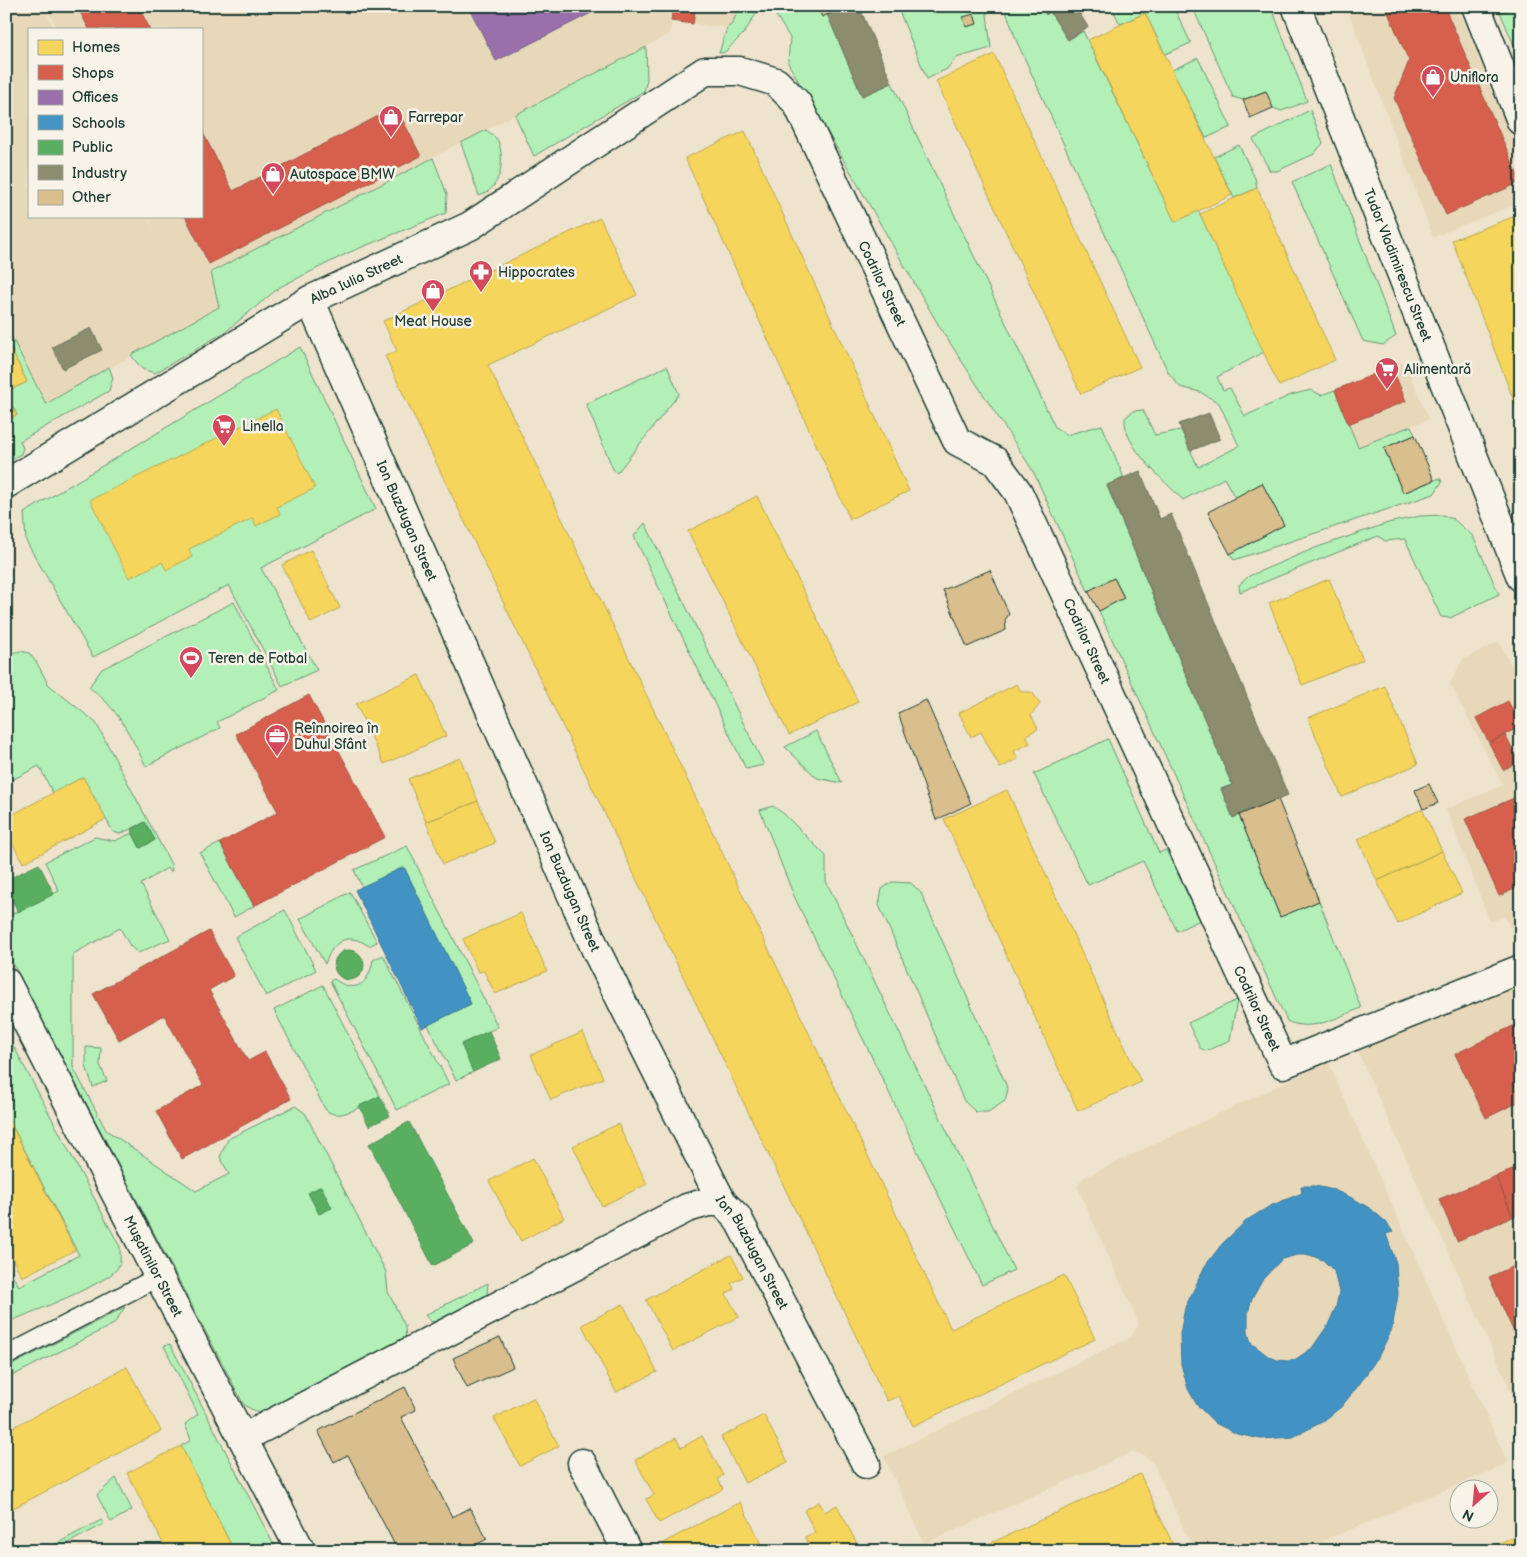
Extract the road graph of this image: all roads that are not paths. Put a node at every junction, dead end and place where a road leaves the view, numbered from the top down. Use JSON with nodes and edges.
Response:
{"nodes":[{"id":1,"x":1296,"y":6,"type":"edge"},
{"id":2,"x":1476,"y":6,"type":"edge"},
{"id":3,"x":705,"y":71,"type":"joint"},
{"id":4,"x":1521,"y":121,"type":"edge"},
{"id":5,"x":310,"y":300,"type":"junction"},
{"id":6,"x":6,"y":484,"type":"edge"},
{"id":7,"x":1521,"y":577,"type":"edge"},
{"id":8,"x":1521,"y":969,"type":"edge"},
{"id":9,"x":6,"y":982,"type":"edge"},
{"id":10,"x":722,"y":1202,"type":"junction"},
{"id":11,"x":158,"y":1277,"type":"junction"},
{"id":12,"x":6,"y":1356,"type":"edge"},
{"id":13,"x":243,"y":1438,"type":"junction"},
{"id":14,"x":582,"y":1464,"type":"dead end"},
{"id":15,"x":866,"y":1464,"type":"dead end"},
{"id":16,"x":301,"y":1551,"type":"edge"},
{"id":17,"x":627,"y":1551,"type":"edge"}],
"edges":[{"from":1,"to":7,"type":"street","name":"Tudor Vladimirescu Street"},
{"from":2,"to":4,"type":"street"},
{"from":3,"to":5,"type":"street","name":"Alba Iulia Street"},
{"from":3,"to":8,"type":"street","name":"Codrilor Street"},
{"from":5,"to":6,"type":"street","name":"Alba Iulia Street"},
{"from":5,"to":10,"type":"street","name":"Ion Buzdugan Street"},
{"from":9,"to":11,"type":"street","name":"Mușatinilor Street"},
{"from":10,"to":13,"type":"street"},
{"from":10,"to":15,"type":"street","name":"Ion Buzdugan Street"},
{"from":11,"to":12,"type":"lane"},
{"from":11,"to":13,"type":"street","name":"Mușatinilor Street"},
{"from":13,"to":16,"type":"street","name":"Mușatinilor Street"},
{"from":14,"to":17,"type":"street"}]}
